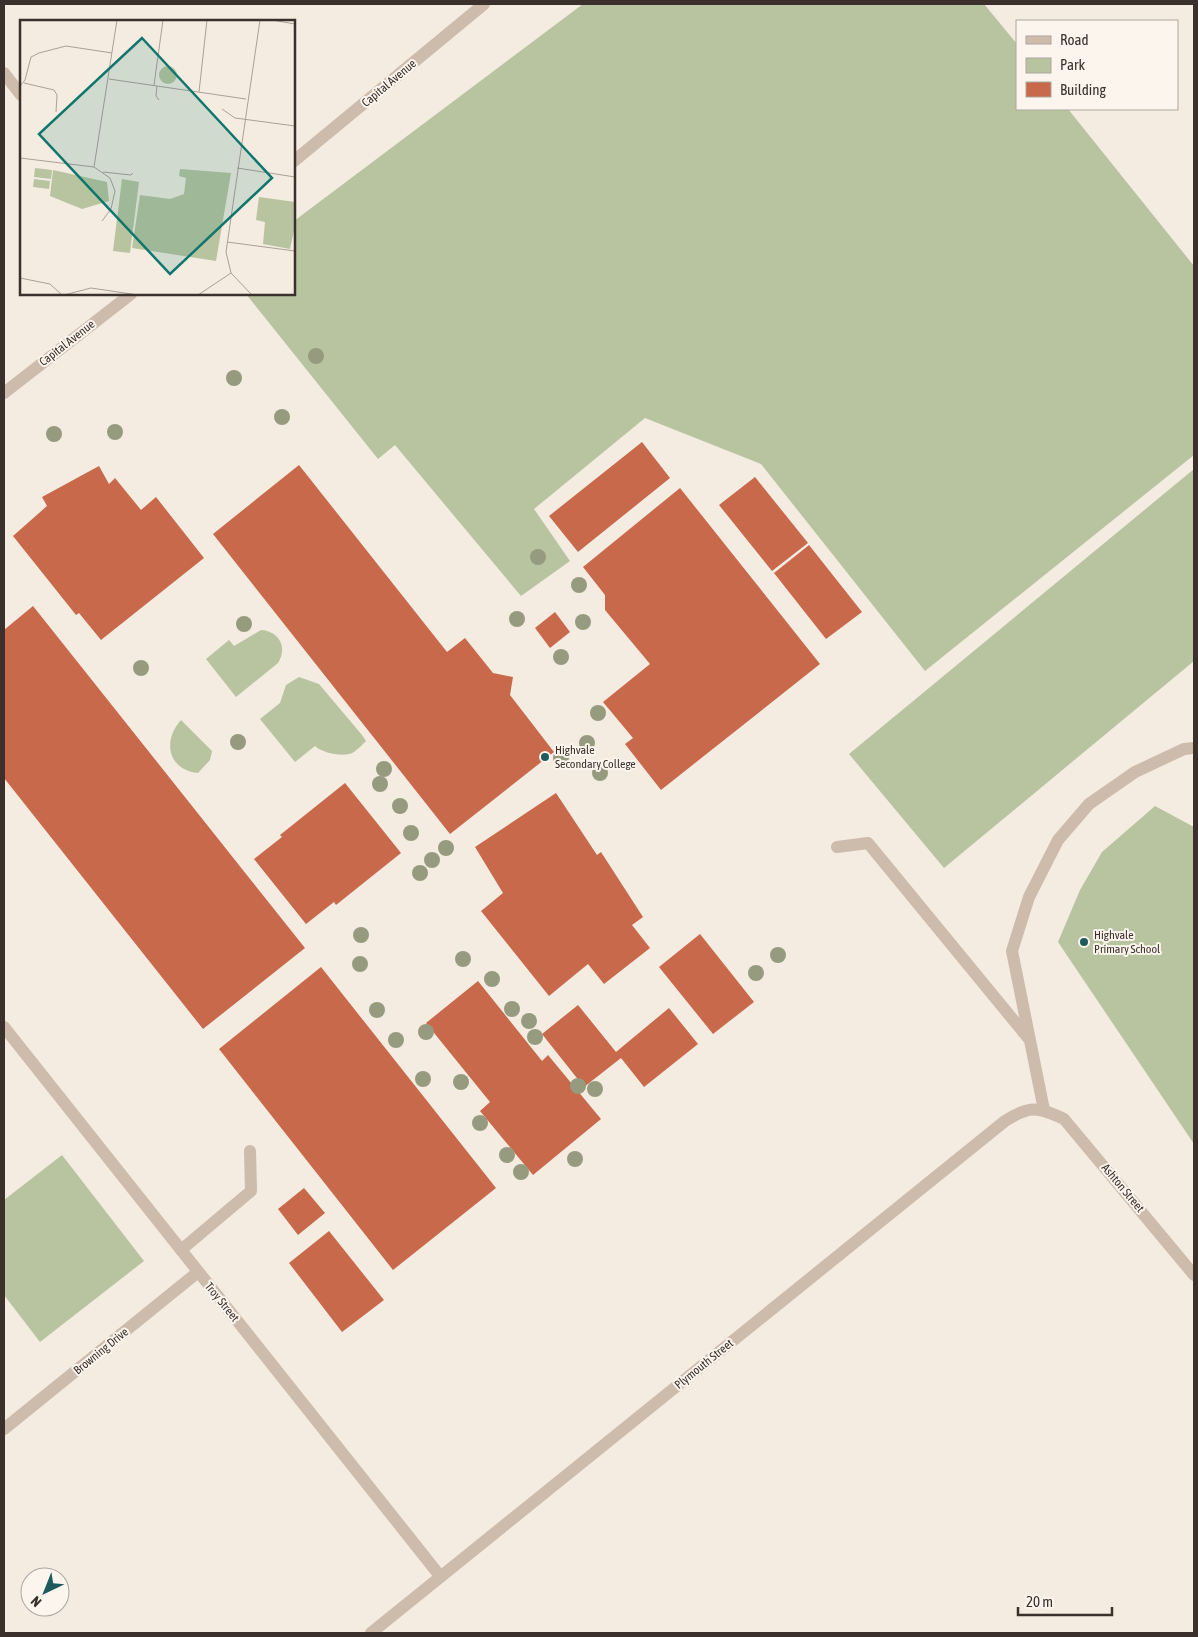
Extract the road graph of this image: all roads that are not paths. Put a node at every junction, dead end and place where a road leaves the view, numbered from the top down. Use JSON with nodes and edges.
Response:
{"nodes":[{"id":1,"x":484,"y":4,"type":"edge"},
{"id":2,"x":4,"y":73,"type":"edge"},
{"id":3,"x":20,"y":94,"type":"edge"},
{"id":4,"x":295,"y":160,"type":"edge"},
{"id":5,"x":130,"y":295,"type":"edge"},
{"id":6,"x":4,"y":393,"type":"edge"},
{"id":7,"x":1194,"y":748,"type":"edge"},
{"id":8,"x":837,"y":847,"type":"dead end"},
{"id":9,"x":4,"y":1027,"type":"edge"},
{"id":10,"x":1030,"y":1040,"type":"junction"},
{"id":11,"x":1044,"y":1110,"type":"junction"},
{"id":12,"x":250,"y":1151,"type":"dead end"},
{"id":13,"x":181,"y":1250,"type":"junction"},
{"id":14,"x":198,"y":1272,"type":"junction"},
{"id":15,"x":1194,"y":1275,"type":"edge"},
{"id":16,"x":4,"y":1429,"type":"edge"},
{"id":17,"x":440,"y":1576,"type":"junction"},
{"id":18,"x":370,"y":1633,"type":"edge"}],
"edges":[{"from":1,"to":4,"type":"street","name":"Capital Avenue"},
{"from":2,"to":3,"type":"street"},
{"from":5,"to":6,"type":"street","name":"Capital Avenue"},
{"from":7,"to":10,"type":"street"},
{"from":8,"to":10,"type":"street"},
{"from":9,"to":13,"type":"street","name":"Troy Street"},
{"from":10,"to":11,"type":"street"},
{"from":11,"to":15,"type":"street","name":"Ashton Street"},
{"from":11,"to":17,"type":"street","name":"Plymouth Street"},
{"from":12,"to":13,"type":"street"},
{"from":13,"to":14,"type":"street","name":"Troy Street"},
{"from":14,"to":16,"type":"street","name":"Browning Drive"},
{"from":14,"to":17,"type":"street","name":"Troy Street"},
{"from":17,"to":18,"type":"street","name":"Plymouth Street"}]}
